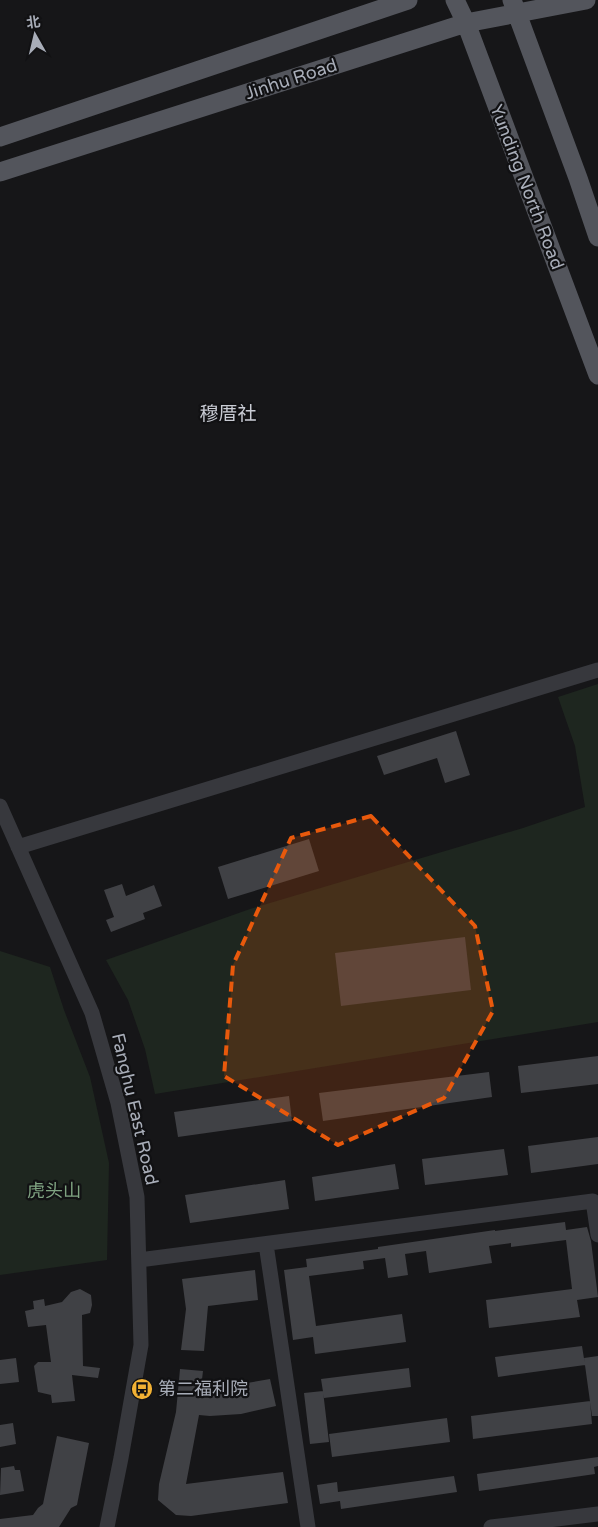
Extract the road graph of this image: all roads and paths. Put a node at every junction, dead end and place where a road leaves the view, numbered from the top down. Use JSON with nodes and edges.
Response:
{"nodes":[{"id":1,"x":408,"y":0,"type":"edge"},
{"id":2,"x":455,"y":0,"type":"edge"},
{"id":3,"x":586,"y":0,"type":"edge"},
{"id":4,"x":514,"y":7,"type":"edge"},
{"id":5,"x":466,"y":23,"type":"junction"},
{"id":6,"x":0,"y":137,"type":"edge"},
{"id":7,"x":0,"y":172,"type":"edge"},
{"id":8,"x":598,"y":237,"type":"edge"},
{"id":9,"x":598,"y":376,"type":"edge"},
{"id":10,"x":598,"y":670,"type":"edge"},
{"id":11,"x":0,"y":806,"type":"edge"},
{"id":12,"x":18,"y":848,"type":"junction"},
{"id":13,"x":598,"y":1236,"type":"edge"},
{"id":14,"x":266,"y":1244,"type":"junction"},
{"id":15,"x":139,"y":1260,"type":"junction"},
{"id":16,"x":598,"y":1514,"type":"edge"},
{"id":17,"x":557,"y":1523,"type":"edge"},
{"id":18,"x":107,"y":1527,"type":"edge"},
{"id":19,"x":308,"y":1527,"type":"edge"},
{"id":20,"x":491,"y":1527,"type":"edge"}],
"edges":[{"from":1,"to":6,"type":"main road"},
{"from":2,"to":5,"type":"main road","name":"Yunding North Road"},
{"from":3,"to":4,"type":"main road","name":"Jinhu Road"},
{"from":4,"to":5,"type":"main road","name":"Jinhu Road"},
{"from":4,"to":8,"type":"main road"},
{"from":5,"to":7,"type":"main road","name":"Jinhu Road"},
{"from":5,"to":9,"type":"main road","name":"Yunding North Road"},
{"from":10,"to":12,"type":"street"},
{"from":11,"to":12,"type":"street","name":"Fanghu East Road"},
{"from":12,"to":15,"type":"street","name":"Fanghu East Road"},
{"from":13,"to":14,"type":"street"},
{"from":14,"to":15,"type":"street"},
{"from":14,"to":19,"type":"street"},
{"from":15,"to":18,"type":"street","name":"Fanghu East Road"},
{"from":16,"to":17,"type":"street"},
{"from":17,"to":20,"type":"street"}]}
